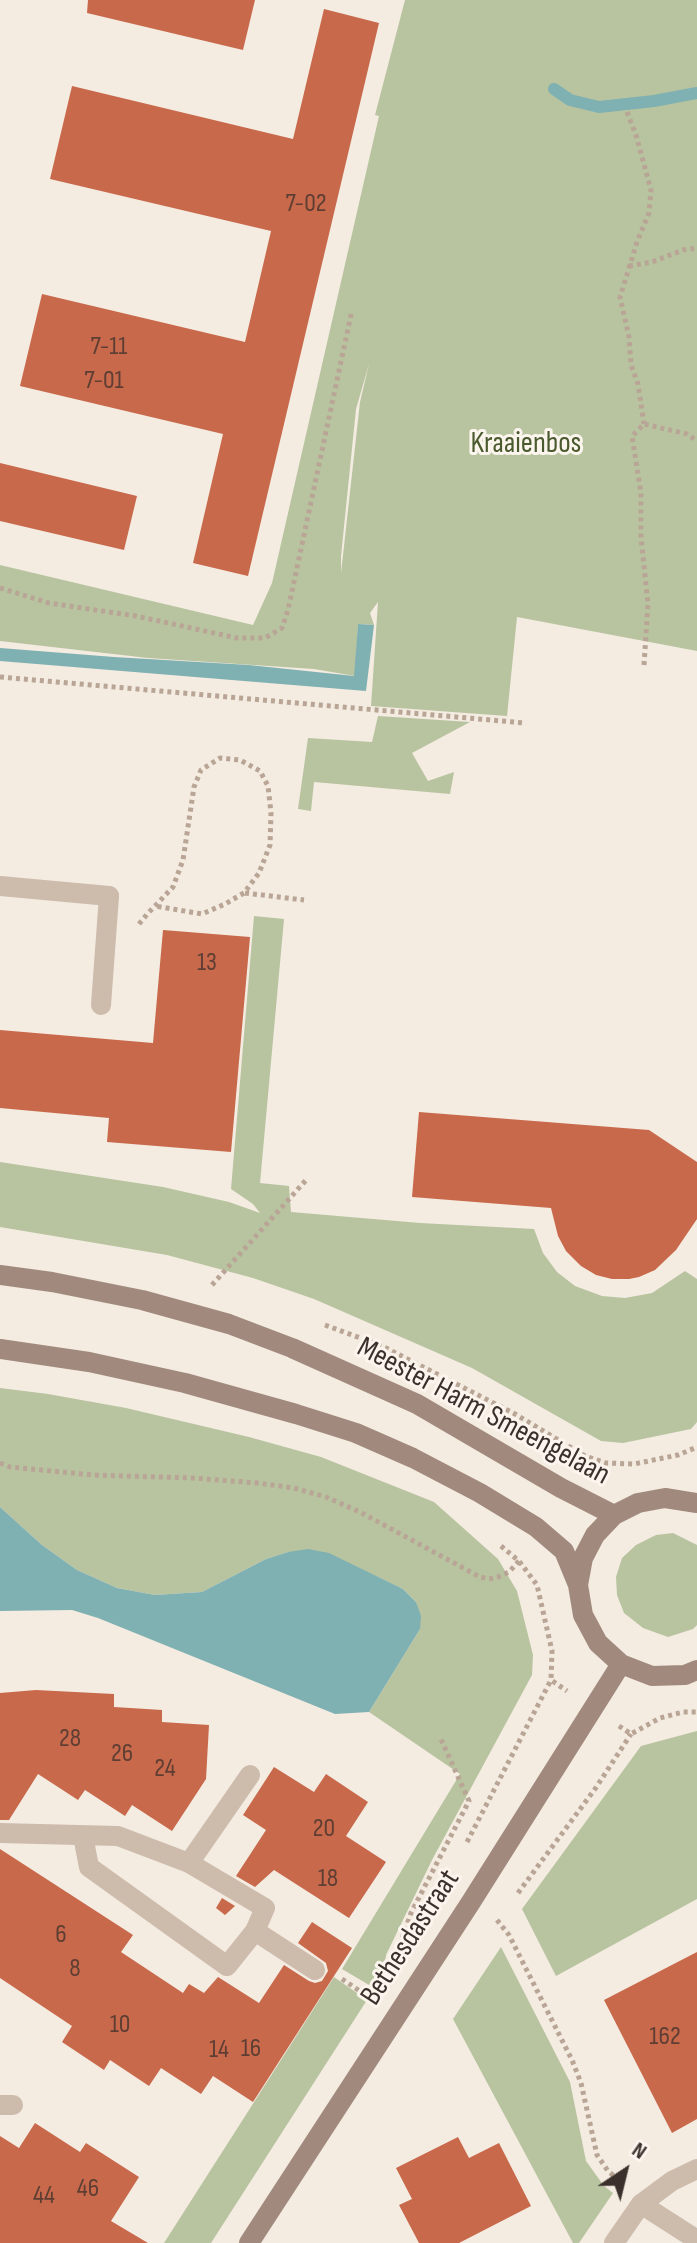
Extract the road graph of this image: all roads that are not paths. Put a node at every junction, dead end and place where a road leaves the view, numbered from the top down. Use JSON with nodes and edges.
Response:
{"nodes":[{"id":1,"x":0,"y":886,"type":"edge"},
{"id":2,"x":101,"y":1005,"type":"dead end"},
{"id":3,"x":0,"y":1275,"type":"edge"},
{"id":4,"x":0,"y":1349,"type":"edge"},
{"id":5,"x":697,"y":1503,"type":"edge"},
{"id":6,"x":614,"y":1515,"type":"junction"},
{"id":7,"x":578,"y":1585,"type":"junction"},
{"id":8,"x":621,"y":1664,"type":"junction"},
{"id":9,"x":697,"y":1670,"type":"edge"},
{"id":10,"x":250,"y":1775,"type":"dead end"},
{"id":11,"x":0,"y":1833,"type":"edge"},
{"id":12,"x":83,"y":1836,"type":"junction"},
{"id":13,"x":189,"y":1863,"type":"junction"},
{"id":14,"x":255,"y":1931,"type":"junction"},
{"id":15,"x":315,"y":1970,"type":"road end"},
{"id":16,"x":697,"y":2169,"type":"edge"},
{"id":17,"x":641,"y":2204,"type":"junction"},
{"id":18,"x":697,"y":2240,"type":"edge"},
{"id":19,"x":249,"y":2243,"type":"edge"},
{"id":20,"x":614,"y":2243,"type":"edge"}],
"edges":[{"from":1,"to":2,"type":"street"},
{"from":3,"to":6,"type":"street","name":"Meester Harm Smeengelaan"},
{"from":4,"to":7,"type":"street"},
{"from":5,"to":6,"type":"street"},
{"from":6,"to":7,"type":"street"},
{"from":7,"to":8,"type":"street"},
{"from":8,"to":9,"type":"street"},
{"from":8,"to":19,"type":"street","name":"Bethesdastraat"},
{"from":10,"to":13,"type":"street"},
{"from":11,"to":12,"type":"street"},
{"from":12,"to":13,"type":"street"},
{"from":12,"to":14,"type":"street"},
{"from":13,"to":14,"type":"street"},
{"from":14,"to":15,"type":"street"},
{"from":16,"to":17,"type":"street"},
{"from":17,"to":18,"type":"street"},
{"from":17,"to":20,"type":"street"}]}
